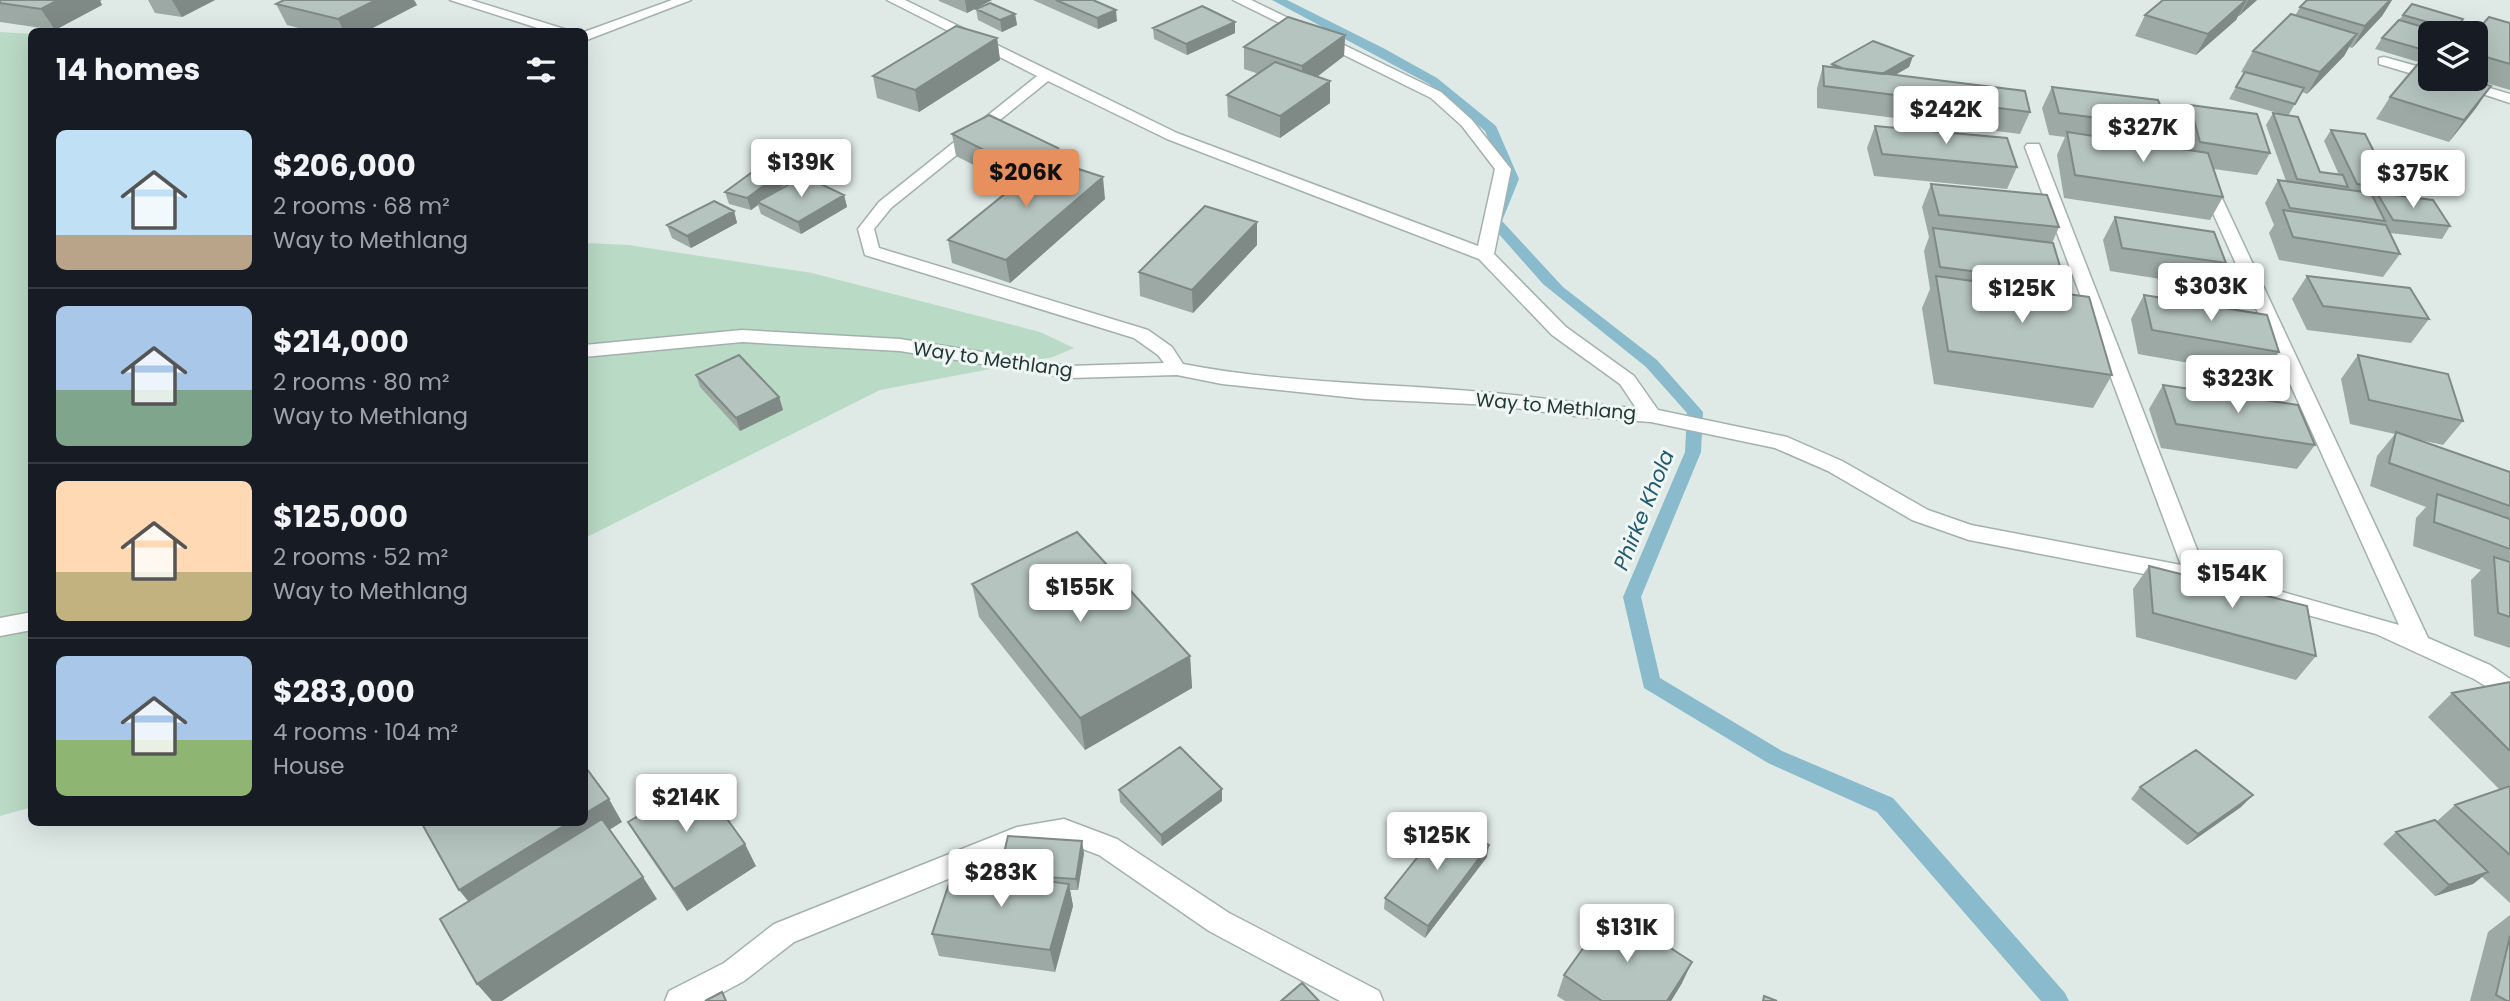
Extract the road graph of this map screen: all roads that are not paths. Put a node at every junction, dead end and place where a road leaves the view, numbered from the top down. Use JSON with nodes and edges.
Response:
{"nodes":[{"id":1,"x":457,"y":0,"type":"edge"},
{"id":2,"x":684,"y":0,"type":"edge"},
{"id":3,"x":894,"y":0,"type":"edge"},
{"id":4,"x":1240,"y":0,"type":"edge"},
{"id":5,"x":553,"y":28,"type":"edge"},
{"id":6,"x":588,"y":36,"type":"edge"},
{"id":7,"x":2384,"y":61,"type":"dead end"},
{"id":8,"x":2418,"y":71,"type":"edge"},
{"id":9,"x":1048,"y":74,"type":"junction"},
{"id":10,"x":2484,"y":91,"type":"edge"},
{"id":11,"x":2510,"y":99,"type":"edge"},
{"id":12,"x":2034,"y":147,"type":"dead end"},
{"id":13,"x":2207,"y":182,"type":"edge"},
{"id":14,"x":1485,"y":255,"type":"junction"},
{"id":15,"x":588,"y":351,"type":"edge"},
{"id":16,"x":1177,"y":369,"type":"junction"},
{"id":17,"x":1651,"y":415,"type":"junction"},
{"id":18,"x":2196,"y":576,"type":"junction"},
{"id":19,"x":28,"y":622,"type":"edge"},
{"id":20,"x":0,"y":628,"type":"edge"},
{"id":21,"x":2418,"y":642,"type":"junction"},
{"id":22,"x":2510,"y":691,"type":"edge"},
{"id":23,"x":679,"y":1001,"type":"edge"},
{"id":24,"x":1369,"y":1001,"type":"edge"}],
"edges":[{"from":1,"to":5,"type":"street"},
{"from":2,"to":6,"type":"street"},
{"from":3,"to":9,"type":"street"},
{"from":4,"to":14,"type":"street"},
{"from":7,"to":8,"type":"street"},
{"from":9,"to":14,"type":"street"},
{"from":9,"to":16,"type":"street"},
{"from":10,"to":11,"type":"street"},
{"from":12,"to":18,"type":"street"},
{"from":13,"to":21,"type":"street"},
{"from":14,"to":17,"type":"street"},
{"from":15,"to":16,"type":"street","name":"Way to Methlang"},
{"from":16,"to":17,"type":"street","name":"Way to Methlang"},
{"from":17,"to":18,"type":"street","name":"Way to Methlang"},
{"from":18,"to":21,"type":"street","name":"Way to Methlang"},
{"from":19,"to":20,"type":"street"},
{"from":21,"to":22,"type":"street","name":"Way to Methlang"},
{"from":23,"to":24,"type":"street"}]}
